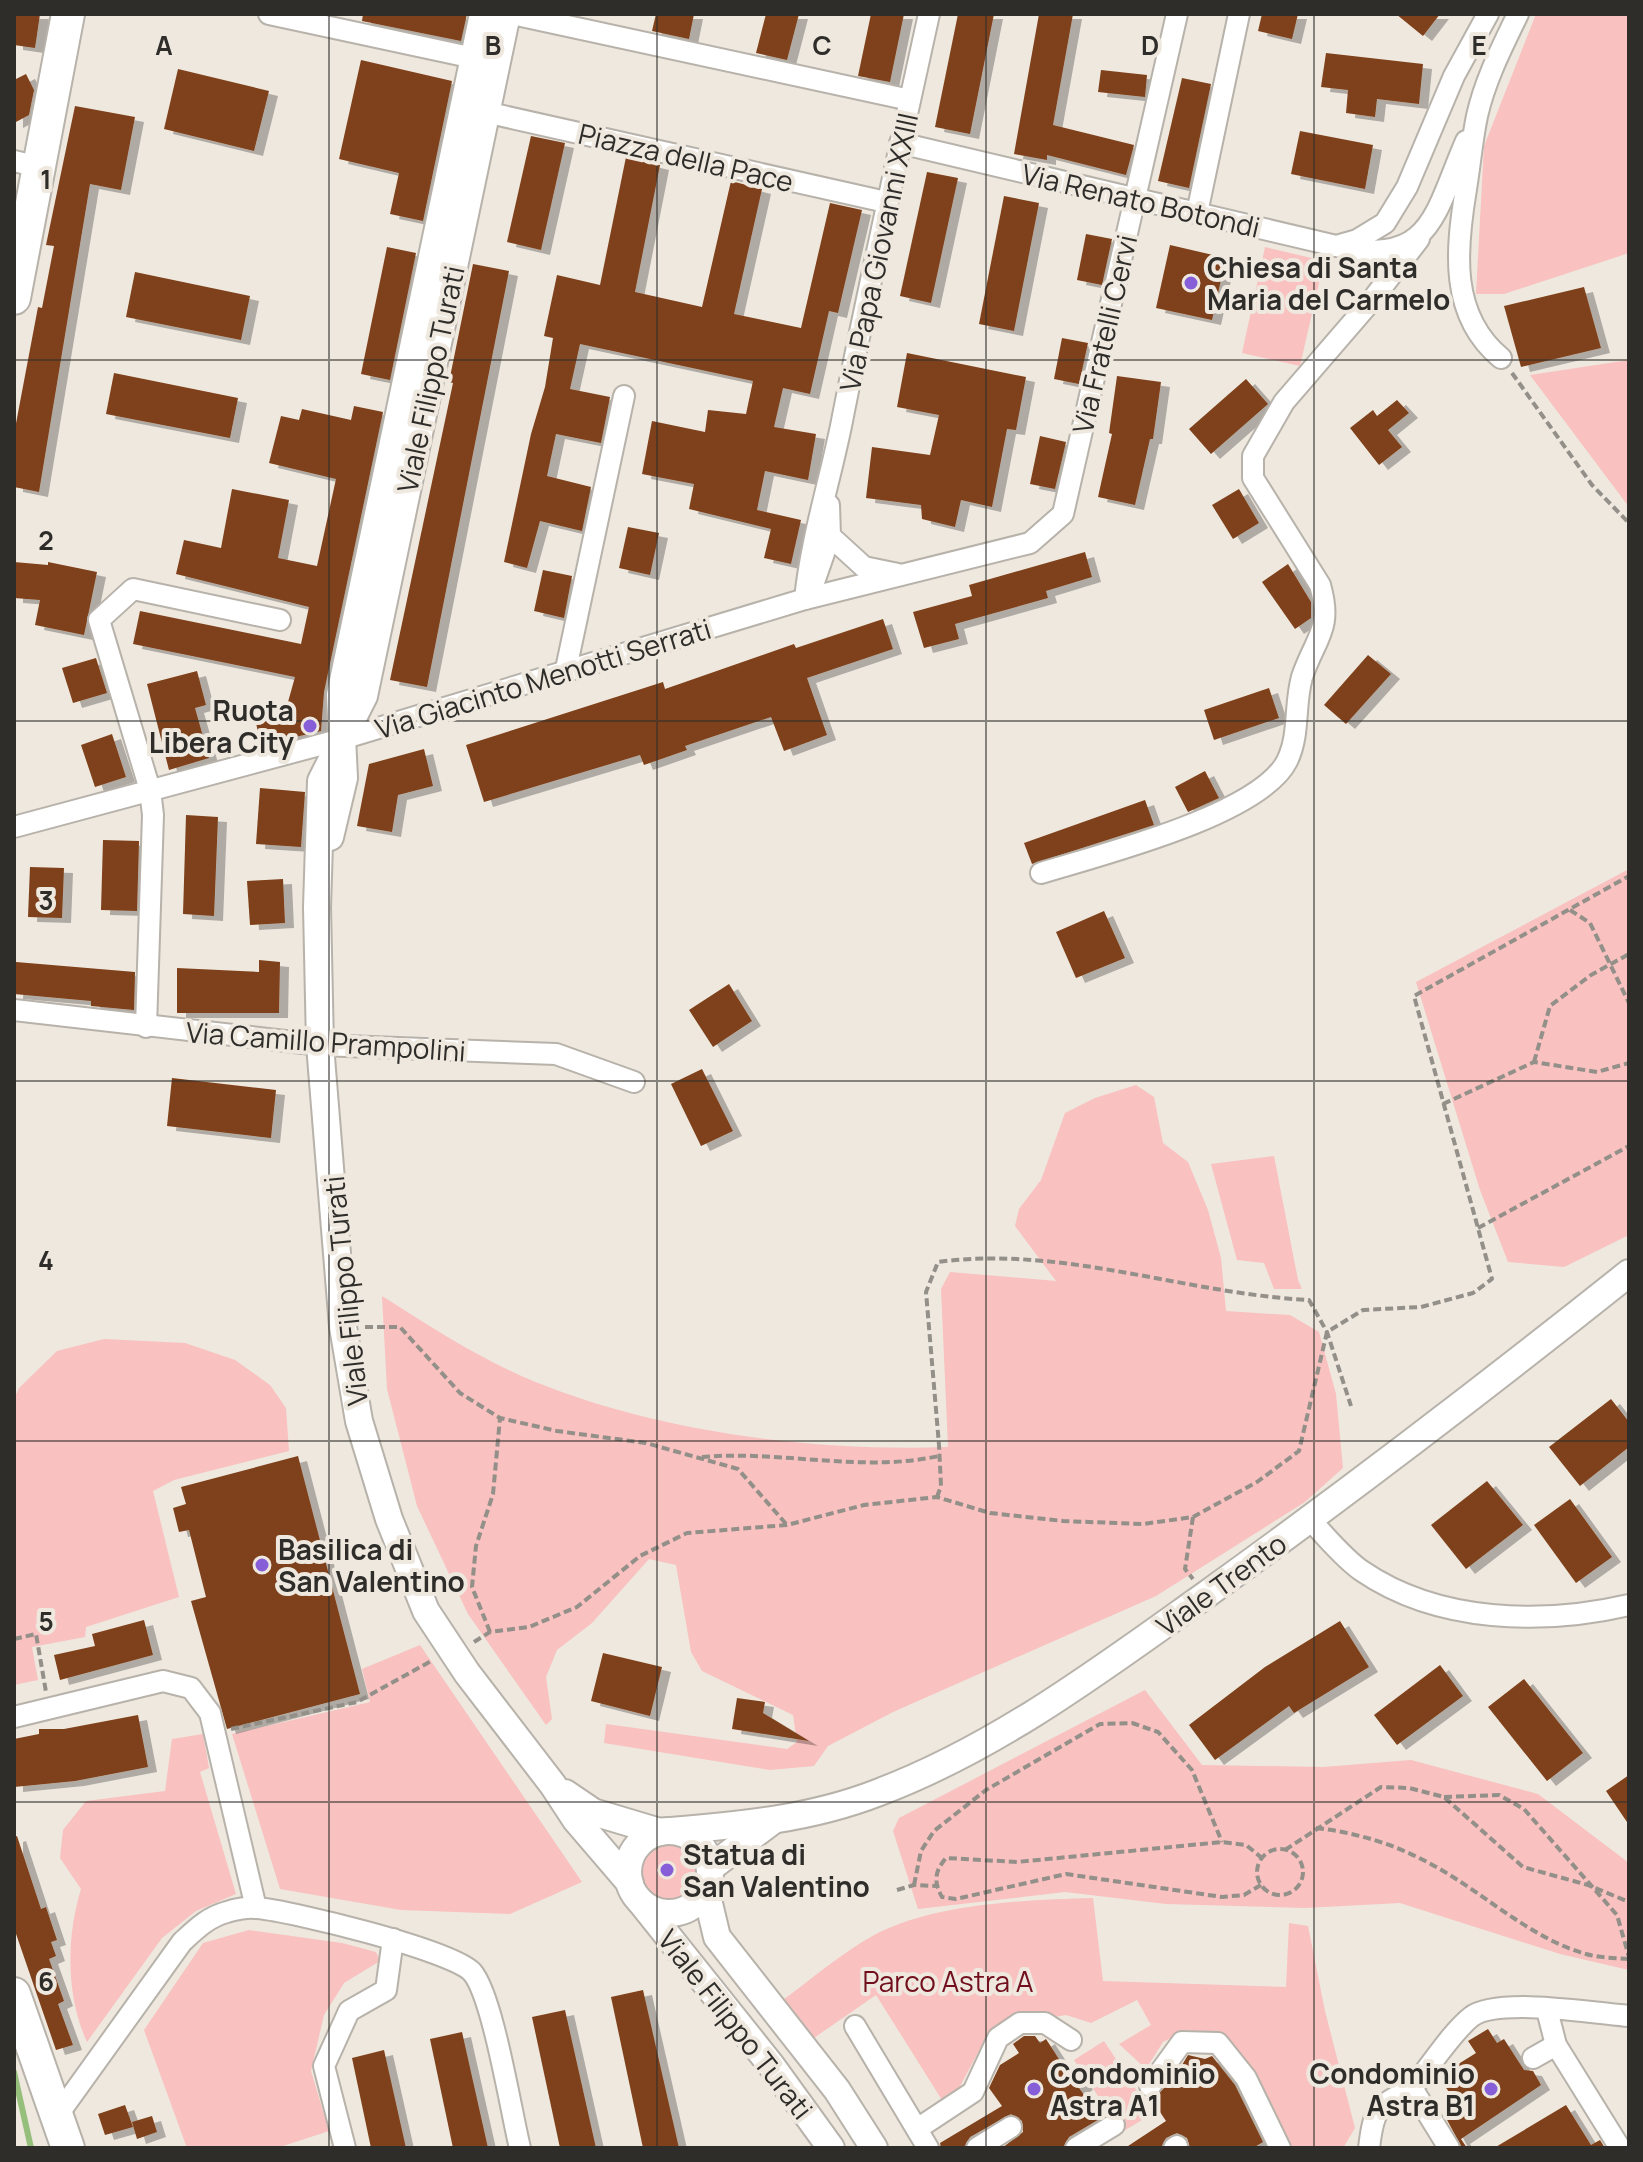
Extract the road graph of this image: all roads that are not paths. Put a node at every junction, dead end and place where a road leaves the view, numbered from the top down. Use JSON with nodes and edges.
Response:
{"nodes":[{"id":1,"x":68,"y":14,"type":"edge"},
{"id":2,"x":269,"y":14,"type":"edge"},
{"id":3,"x":483,"y":14,"type":"edge"},
{"id":4,"x":510,"y":14,"type":"edge"},
{"id":5,"x":929,"y":14,"type":"edge"},
{"id":6,"x":1177,"y":14,"type":"edge"},
{"id":7,"x":1239,"y":14,"type":"edge"},
{"id":8,"x":1488,"y":14,"type":"edge"},
{"id":9,"x":1518,"y":14,"type":"edge"},
{"id":10,"x":474,"y":58,"type":"junction"},
{"id":11,"x":910,"y":100,"type":"junction"},
{"id":12,"x":485,"y":112,"type":"junction"},
{"id":13,"x":1477,"y":115,"type":"junction"},
{"id":14,"x":900,"y":143,"type":"junction"},
{"id":15,"x":26,"y":164,"type":"edge"},
{"id":16,"x":1135,"y":198,"type":"junction"},
{"id":17,"x":886,"y":202,"type":"junction"},
{"id":18,"x":1197,"y":213,"type":"junction"},
{"id":19,"x":1419,"y":239,"type":"junction"},
{"id":20,"x":1336,"y":246,"type":"junction"},
{"id":21,"x":14,"y":298,"type":"edge"},
{"id":22,"x":1501,"y":358,"type":"road end"},
{"id":23,"x":624,"y":396,"type":"dead end"},
{"id":24,"x":828,"y":490,"type":"junction"},
{"id":25,"x":1063,"y":514,"type":"joint"},
{"id":26,"x":830,"y":536,"type":"junction"},
{"id":27,"x":906,"y":576,"type":"junction"},
{"id":28,"x":805,"y":599,"type":"junction"},
{"id":29,"x":280,"y":620,"type":"dead end"},
{"id":30,"x":566,"y":669,"type":"junction"},
{"id":31,"x":342,"y":739,"type":"junction"},
{"id":32,"x":150,"y":790,"type":"junction"},
{"id":33,"x":14,"y":827,"type":"edge"},
{"id":34,"x":1041,"y":873,"type":"dead end"},
{"id":35,"x":14,"y":1010,"type":"edge"},
{"id":36,"x":146,"y":1027,"type":"junction"},
{"id":37,"x":320,"y":1045,"type":"junction"},
{"id":38,"x":634,"y":1082,"type":"dead end"},
{"id":39,"x":1629,"y":1273,"type":"edge"},
{"id":40,"x":1310,"y":1520,"type":"junction"},
{"id":41,"x":1629,"y":1605,"type":"edge"},
{"id":42,"x":14,"y":1717,"type":"edge"},
{"id":43,"x":553,"y":1785,"type":"junction"},
{"id":44,"x":771,"y":1822,"type":"junction"},
{"id":45,"x":666,"y":1832,"type":"junction"},
{"id":46,"x":708,"y":1880,"type":"junction"},
{"id":47,"x":635,"y":1892,"type":"junction"},
{"id":48,"x":256,"y":1908,"type":"junction"},
{"id":49,"x":393,"y":1939,"type":"junction"},
{"id":50,"x":14,"y":1994,"type":"edge"},
{"id":51,"x":1547,"y":2010,"type":"junction"},
{"id":52,"x":1629,"y":2016,"type":"edge"},
{"id":53,"x":855,"y":2026,"type":"dead end"},
{"id":54,"x":1071,"y":2040,"type":"dead end"},
{"id":55,"x":1556,"y":2045,"type":"junction"},
{"id":56,"x":1533,"y":2058,"type":"dead end"},
{"id":57,"x":1150,"y":2086,"type":"dead end"},
{"id":58,"x":1412,"y":2088,"type":"junction"},
{"id":59,"x":57,"y":2116,"type":"junction"},
{"id":60,"x":1114,"y":2125,"type":"dead end"},
{"id":61,"x":1011,"y":2127,"type":"dead end"},
{"id":62,"x":917,"y":2129,"type":"junction"},
{"id":63,"x":1275,"y":2146,"type":"edge"},
{"id":64,"x":68,"y":2148,"type":"edge"},
{"id":65,"x":345,"y":2148,"type":"edge"},
{"id":66,"x":520,"y":2148,"type":"edge"},
{"id":67,"x":831,"y":2148,"type":"edge"},
{"id":68,"x":874,"y":2148,"type":"edge"},
{"id":69,"x":928,"y":2148,"type":"edge"},
{"id":70,"x":977,"y":2148,"type":"edge"},
{"id":71,"x":1076,"y":2148,"type":"edge"},
{"id":72,"x":1369,"y":2148,"type":"edge"},
{"id":73,"x":1449,"y":2148,"type":"edge"},
{"id":74,"x":1620,"y":2148,"type":"edge"}],
"edges":[{"from":1,"to":15,"type":"main road"},
{"from":2,"to":10,"type":"street"},
{"from":3,"to":10,"type":"street","name":"Viale Filippo Turati"},
{"from":4,"to":11,"type":"street"},
{"from":4,"to":12,"type":"street","name":"Viale Filippo Turati"},
{"from":5,"to":11,"type":"street","name":"Via Papa Giovanni XXIII"},
{"from":6,"to":16,"type":"street","name":"Via Fratelli Cervi"},
{"from":7,"to":18,"type":"street"},
{"from":8,"to":20,"type":"street"},
{"from":9,"to":13,"type":"street"},
{"from":10,"to":31,"type":"street","name":"Viale Filippo Turati"},
{"from":11,"to":14,"type":"street","name":"Via Papa Giovanni XXIII"},
{"from":12,"to":17,"type":"street","name":"Piazza della Pace"},
{"from":12,"to":31,"type":"street","name":"Viale Filippo Turati"},
{"from":13,"to":19,"type":"street"},
{"from":13,"to":22,"type":"street"},
{"from":14,"to":16,"type":"street","name":"Via Renato Botondi"},
{"from":14,"to":17,"type":"street","name":"Via Papa Giovanni XXIII"},
{"from":15,"to":21,"type":"main road"},
{"from":16,"to":18,"type":"street","name":"Via Renato Botondi"},
{"from":16,"to":25,"type":"street","name":"Via Fratelli Cervi"},
{"from":17,"to":24,"type":"street","name":"Via Papa Giovanni XXIII"},
{"from":18,"to":20,"type":"street","name":"Via Renato Botondi"},
{"from":19,"to":20,"type":"street","name":"Via Renato Botondi"},
{"from":19,"to":34,"type":"street"},
{"from":23,"to":30,"type":"street"},
{"from":24,"to":26,"type":"street","name":"Via Papa Giovanni XXIII"},
{"from":24,"to":28,"type":"street","name":"Via Papa Giovanni XXIII"},
{"from":25,"to":27,"type":"street","name":"Via Giacinto Menotti Serrati"},
{"from":26,"to":27,"type":"street"},
{"from":26,"to":28,"type":"street","name":"Via Papa Giovanni XXIII"},
{"from":27,"to":28,"type":"street","name":"Via Giacinto Menotti Serrati"},
{"from":28,"to":30,"type":"street","name":"Via Giacinto Menotti Serrati"},
{"from":29,"to":32,"type":"street"},
{"from":30,"to":31,"type":"street","name":"Via Giacinto Menotti Serrati"},
{"from":31,"to":32,"type":"street","name":"Via Giacinto Menotti Serrati"},
{"from":31,"to":37,"type":"street","name":"Viale Filippo Turati"},
{"from":32,"to":33,"type":"street","name":"Via Giacinto Menotti Serrati"},
{"from":32,"to":36,"type":"street"},
{"from":35,"to":36,"type":"street","name":"Via Camillo Prampolini"},
{"from":36,"to":37,"type":"street","name":"Via Camillo Prampolini"},
{"from":37,"to":38,"type":"street","name":"Via Camillo Prampolini"},
{"from":37,"to":43,"type":"street","name":"Viale Filippo Turati"},
{"from":39,"to":40,"type":"street","name":"Viale Trento"},
{"from":40,"to":41,"type":"street"},
{"from":40,"to":44,"type":"street","name":"Viale Trento"},
{"from":42,"to":48,"type":"street"},
{"from":43,"to":45,"type":"street","name":"Viale Filippo Turati"},
{"from":43,"to":47,"type":"street","name":"Viale Filippo Turati"},
{"from":44,"to":45,"type":"street","name":"Viale Trento"},
{"from":44,"to":46,"type":"street","name":"Viale Trento"},
{"from":45,"to":46,"type":"street"},
{"from":45,"to":47,"type":"street"},
{"from":46,"to":47,"type":"street"},
{"from":46,"to":68,"type":"street","name":"Viale Filippo Turati"},
{"from":47,"to":67,"type":"street","name":"Viale Filippo Turati"},
{"from":48,"to":49,"type":"street"},
{"from":48,"to":59,"type":"street"},
{"from":49,"to":65,"type":"street"},
{"from":49,"to":66,"type":"street"},
{"from":50,"to":59,"type":"main road"},
{"from":51,"to":52,"type":"street"},
{"from":51,"to":55,"type":"street"},
{"from":51,"to":58,"type":"street"},
{"from":53,"to":62,"type":"street"},
{"from":54,"to":62,"type":"street"},
{"from":55,"to":56,"type":"street"},
{"from":55,"to":74,"type":"street"},
{"from":57,"to":63,"type":"street"},
{"from":58,"to":72,"type":"street"},
{"from":58,"to":73,"type":"street"},
{"from":59,"to":64,"type":"main road"},
{"from":60,"to":71,"type":"street"},
{"from":61,"to":70,"type":"street"},
{"from":62,"to":69,"type":"street"}]}
